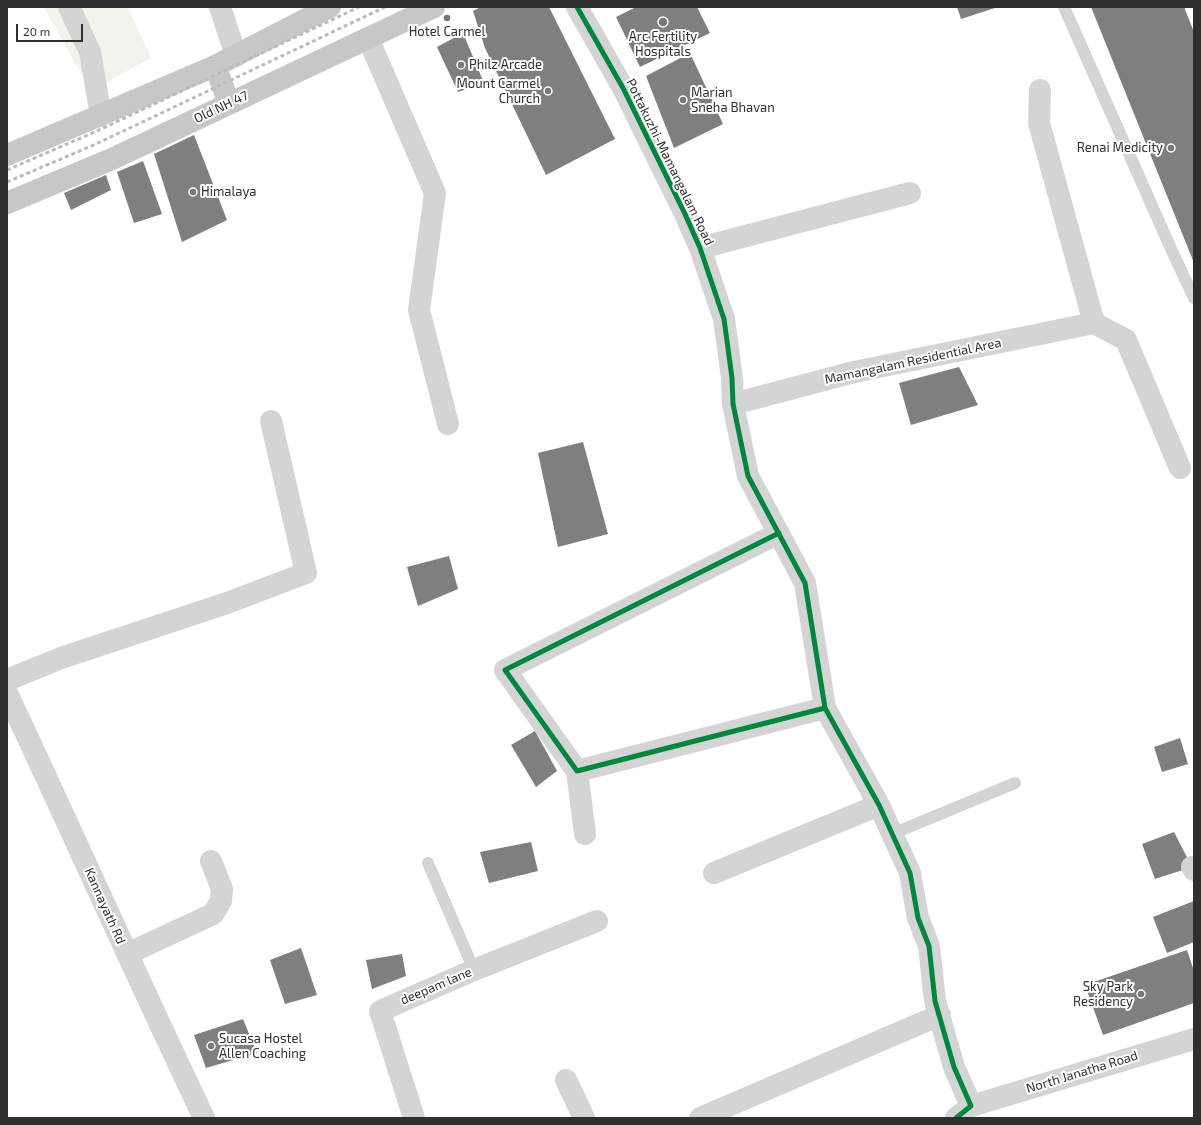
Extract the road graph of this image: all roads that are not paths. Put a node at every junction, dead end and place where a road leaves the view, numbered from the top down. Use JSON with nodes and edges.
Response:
{"nodes":[{"id":1,"x":69,"y":7,"type":"edge"},
{"id":2,"x":220,"y":7,"type":"edge"},
{"id":3,"x":330,"y":7,"type":"edge"},
{"id":4,"x":434,"y":7,"type":"edge"},
{"id":5,"x":577,"y":7,"type":"edge"},
{"id":6,"x":1064,"y":7,"type":"edge"},
{"id":7,"x":368,"y":38,"type":"junction"},
{"id":8,"x":236,"y":56,"type":"junction"},
{"id":9,"x":215,"y":66,"type":"junction"},
{"id":10,"x":1040,"y":90,"type":"dead end"},
{"id":11,"x":230,"y":103,"type":"junction"},
{"id":12,"x":101,"y":116,"type":"junction"},
{"id":13,"x":7,"y":156,"type":"edge"},
{"id":14,"x":910,"y":193,"type":"dead end"},
{"id":15,"x":7,"y":203,"type":"edge"},
{"id":16,"x":700,"y":248,"type":"junction"},
{"id":17,"x":1194,"y":298,"type":"edge"},
{"id":18,"x":1094,"y":323,"type":"junction"},
{"id":19,"x":734,"y":404,"type":"junction"},
{"id":20,"x":271,"y":421,"type":"dead end"},
{"id":21,"x":448,"y":424,"type":"dead end"},
{"id":22,"x":1180,"y":468,"type":"dead end"},
{"id":23,"x":779,"y":533,"type":"junction"},
{"id":24,"x":7,"y":680,"type":"edge"},
{"id":25,"x":7,"y":692,"type":"edge"},
{"id":26,"x":826,"y":708,"type":"junction"},
{"id":27,"x":578,"y":771,"type":"junction"},
{"id":28,"x":1015,"y":783,"type":"dead end"},
{"id":29,"x":879,"y":805,"type":"junction"},
{"id":30,"x":585,"y":834,"type":"dead end"},
{"id":31,"x":892,"y":834,"type":"junction"},
{"id":32,"x":211,"y":861,"type":"dead end"},
{"id":33,"x":428,"y":863,"type":"dead end"},
{"id":34,"x":714,"y":873,"type":"dead end"},
{"id":35,"x":597,"y":921,"type":"dead end"},
{"id":36,"x":127,"y":954,"type":"junction"},
{"id":37,"x":474,"y":970,"type":"junction"},
{"id":38,"x":940,"y":1016,"type":"junction"},
{"id":39,"x":1194,"y":1038,"type":"edge"},
{"id":40,"x":566,"y":1080,"type":"dead end"},
{"id":41,"x":963,"y":1112,"type":"edge"},
{"id":42,"x":204,"y":1118,"type":"edge"},
{"id":43,"x":414,"y":1118,"type":"edge"},
{"id":44,"x":584,"y":1118,"type":"edge"},
{"id":45,"x":700,"y":1118,"type":"edge"}],
"edges":[{"from":1,"to":12,"type":"street"},
{"from":2,"to":8,"type":"street"},
{"from":3,"to":8,"type":"main road"},
{"from":4,"to":7,"type":"main road","name":"Old NH 47"},
{"from":5,"to":16,"type":"street","name":"Pottakuzhi-Mamangalam Road"},
{"from":6,"to":17,"type":"lane"},
{"from":7,"to":11,"type":"main road","name":"Old NH 47"},
{"from":7,"to":21,"type":"street"},
{"from":8,"to":9,"type":"main road"},
{"from":9,"to":11,"type":"main road"},
{"from":9,"to":12,"type":"main road"},
{"from":10,"to":18,"type":"street"},
{"from":11,"to":15,"type":"main road","name":"Old NH 47"},
{"from":12,"to":13,"type":"main road"},
{"from":14,"to":16,"type":"street"},
{"from":16,"to":19,"type":"street","name":"Pottakuzhi-Mamangalam Road"},
{"from":18,"to":19,"type":"street","name":"Mamangalam Residential Area"},
{"from":18,"to":22,"type":"street"},
{"from":19,"to":23,"type":"street","name":"Pottakuzhi-Mamangalam Road"},
{"from":20,"to":24,"type":"street"},
{"from":23,"to":26,"type":"street","name":"Pottakuzhi-Mamangalam Road"},
{"from":23,"to":27,"type":"street"},
{"from":25,"to":36,"type":"street","name":"Kannayath Rd"},
{"from":26,"to":27,"type":"street"},
{"from":26,"to":29,"type":"street","name":"Pottakuzhi-Mamangalam Road"},
{"from":27,"to":30,"type":"street"},
{"from":28,"to":31,"type":"lane"},
{"from":29,"to":31,"type":"street","name":"Pottakuzhi-Mamangalam Road"},
{"from":29,"to":34,"type":"street"},
{"from":31,"to":38,"type":"street","name":"Pottakuzhi-Mamangalam Road"},
{"from":32,"to":36,"type":"street"},
{"from":33,"to":37,"type":"lane"},
{"from":35,"to":37,"type":"street","name":"deepam lane"},
{"from":36,"to":42,"type":"street","name":"Kannayath Rd"},
{"from":37,"to":43,"type":"street","name":"deepam lane"},
{"from":38,"to":41,"type":"street","name":"Pottakuzhi-Mamangalam Road"},
{"from":38,"to":45,"type":"street"},
{"from":39,"to":41,"type":"street","name":"North Janatha Road"},
{"from":40,"to":44,"type":"street"}]}
